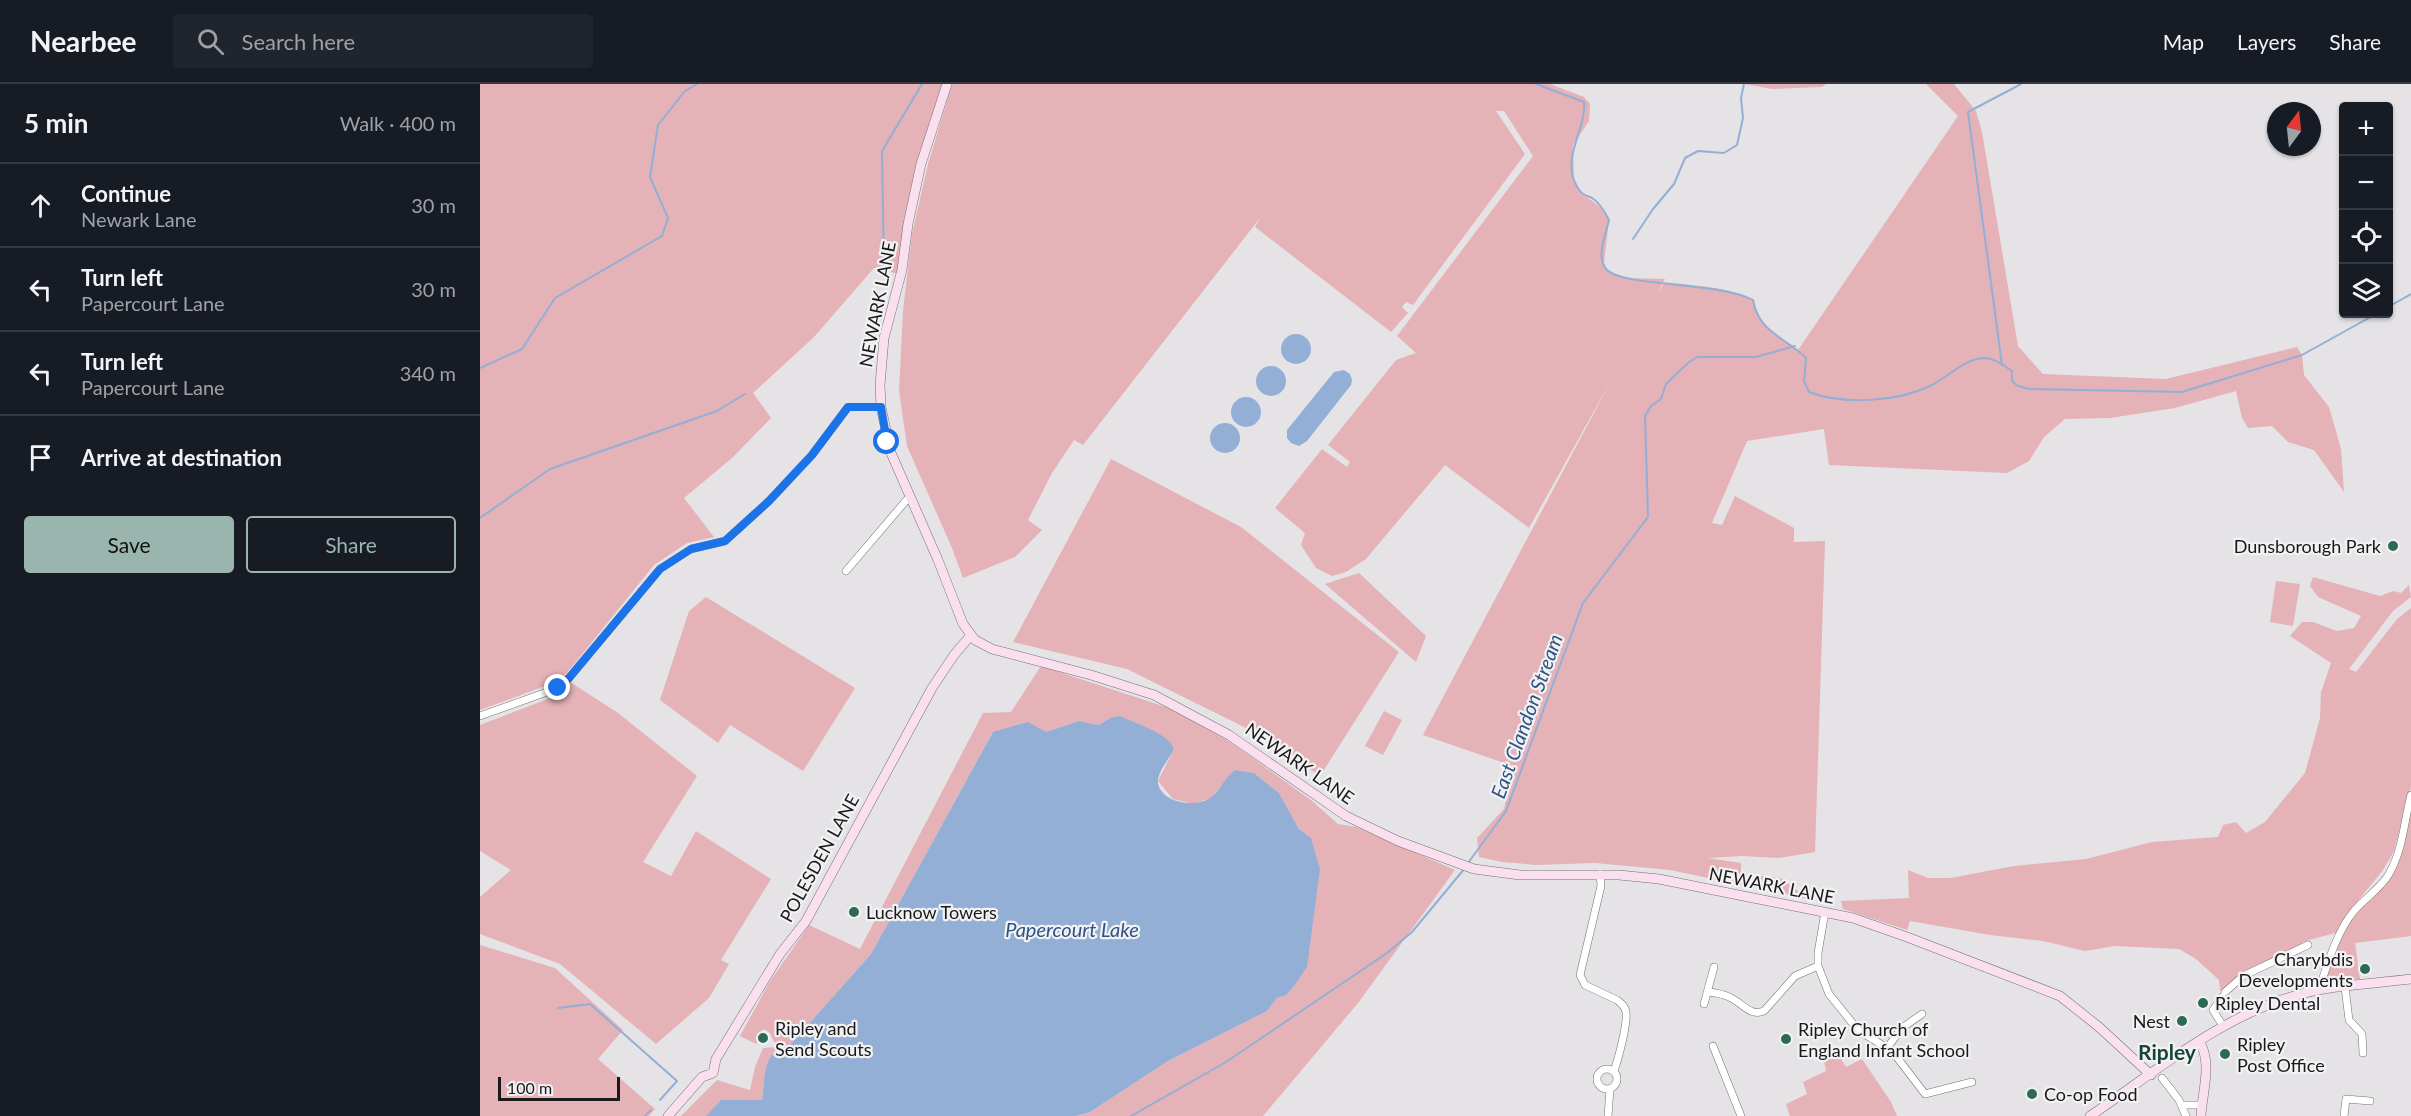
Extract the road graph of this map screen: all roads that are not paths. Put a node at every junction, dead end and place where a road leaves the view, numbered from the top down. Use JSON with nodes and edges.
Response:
{"nodes":[{"id":1,"x":947,"y":84,"type":"edge"},
{"id":2,"x":881,"y":407,"type":"junction"},
{"id":3,"x":910,"y":496,"type":"junction"},
{"id":4,"x":846,"y":571,"type":"dead end"},
{"id":5,"x":971,"y":635,"type":"junction"},
{"id":6,"x":480,"y":716,"type":"edge"},
{"id":7,"x":2411,"y":795,"type":"edge"},
{"id":8,"x":1600,"y":874,"type":"junction"},
{"id":9,"x":1825,"y":912,"type":"junction"},
{"id":10,"x":2308,"y":945,"type":"dead end"},
{"id":11,"x":1818,"y":966,"type":"junction"},
{"id":12,"x":1714,"y":967,"type":"dead end"},
{"id":13,"x":2411,"y":979,"type":"edge"},
{"id":14,"x":2345,"y":987,"type":"junction"},
{"id":15,"x":2319,"y":990,"type":"junction"},
{"id":16,"x":1709,"y":992,"type":"junction"},
{"id":17,"x":1733,"y":999,"type":"junction"},
{"id":18,"x":1704,"y":1004,"type":"dead end"},
{"id":19,"x":1731,"y":1009,"type":"dead end"},
{"id":20,"x":1922,"y":1014,"type":"dead end"},
{"id":21,"x":2223,"y":1026,"type":"junction"},
{"id":22,"x":2199,"y":1041,"type":"junction"},
{"id":23,"x":1713,"y":1046,"type":"dead end"},
{"id":24,"x":1887,"y":1048,"type":"junction"},
{"id":25,"x":2363,"y":1053,"type":"dead end"},
{"id":26,"x":1614,"y":1071,"type":"junction"},
{"id":27,"x":2151,"y":1075,"type":"junction"},
{"id":28,"x":2162,"y":1078,"type":"dead end"},
{"id":29,"x":1972,"y":1082,"type":"dead end"},
{"id":30,"x":1610,"y":1089,"type":"junction"},
{"id":31,"x":2370,"y":1101,"type":"dead end"},
{"id":32,"x":2182,"y":1105,"type":"junction"},
{"id":33,"x":2202,"y":1105,"type":"junction"},
{"id":34,"x":668,"y":1116,"type":"edge"},
{"id":35,"x":1608,"y":1116,"type":"edge"},
{"id":36,"x":1741,"y":1116,"type":"edge"},
{"id":37,"x":2090,"y":1116,"type":"edge"},
{"id":38,"x":2186,"y":1116,"type":"edge"},
{"id":39,"x":2201,"y":1116,"type":"edge"},
{"id":40,"x":2344,"y":1116,"type":"edge"}],
"edges":[{"from":1,"to":2,"type":"main road","name":"NEWARK LANE"},
{"from":2,"to":3,"type":"main road","name":"NEWARK LANE"},
{"from":2,"to":6,"type":"street"},
{"from":3,"to":4,"type":"street"},
{"from":3,"to":5,"type":"main road","name":"NEWARK LANE"},
{"from":5,"to":8,"type":"main road","name":"NEWARK LANE"},
{"from":5,"to":34,"type":"main road","name":"POLESDEN LANE"},
{"from":7,"to":15,"type":"street"},
{"from":8,"to":9,"type":"main road","name":"NEWARK LANE"},
{"from":8,"to":26,"type":"street"},
{"from":9,"to":11,"type":"street"},
{"from":9,"to":27,"type":"main road","name":"NEWARK LANE"},
{"from":10,"to":21,"type":"street"},
{"from":11,"to":17,"type":"street"},
{"from":11,"to":24,"type":"street"},
{"from":12,"to":16,"type":"street"},
{"from":13,"to":14,"type":"main road"},
{"from":14,"to":15,"type":"main road"},
{"from":14,"to":25,"type":"street"},
{"from":15,"to":21,"type":"main road"},
{"from":16,"to":17,"type":"street"},
{"from":16,"to":18,"type":"street"},
{"from":17,"to":19,"type":"street"},
{"from":20,"to":24,"type":"street"},
{"from":21,"to":22,"type":"main road"},
{"from":22,"to":27,"type":"main road"},
{"from":22,"to":33,"type":"main road"},
{"from":23,"to":36,"type":"street"},
{"from":24,"to":29,"type":"street"},
{"from":26,"to":30,"type":"street"},
{"from":26,"to":30,"type":"street"},
{"from":27,"to":37,"type":"main road"},
{"from":28,"to":32,"type":"street"},
{"from":30,"to":35,"type":"street"},
{"from":31,"to":40,"type":"street"},
{"from":32,"to":33,"type":"street"},
{"from":32,"to":38,"type":"street"},
{"from":33,"to":39,"type":"main road"}]}
